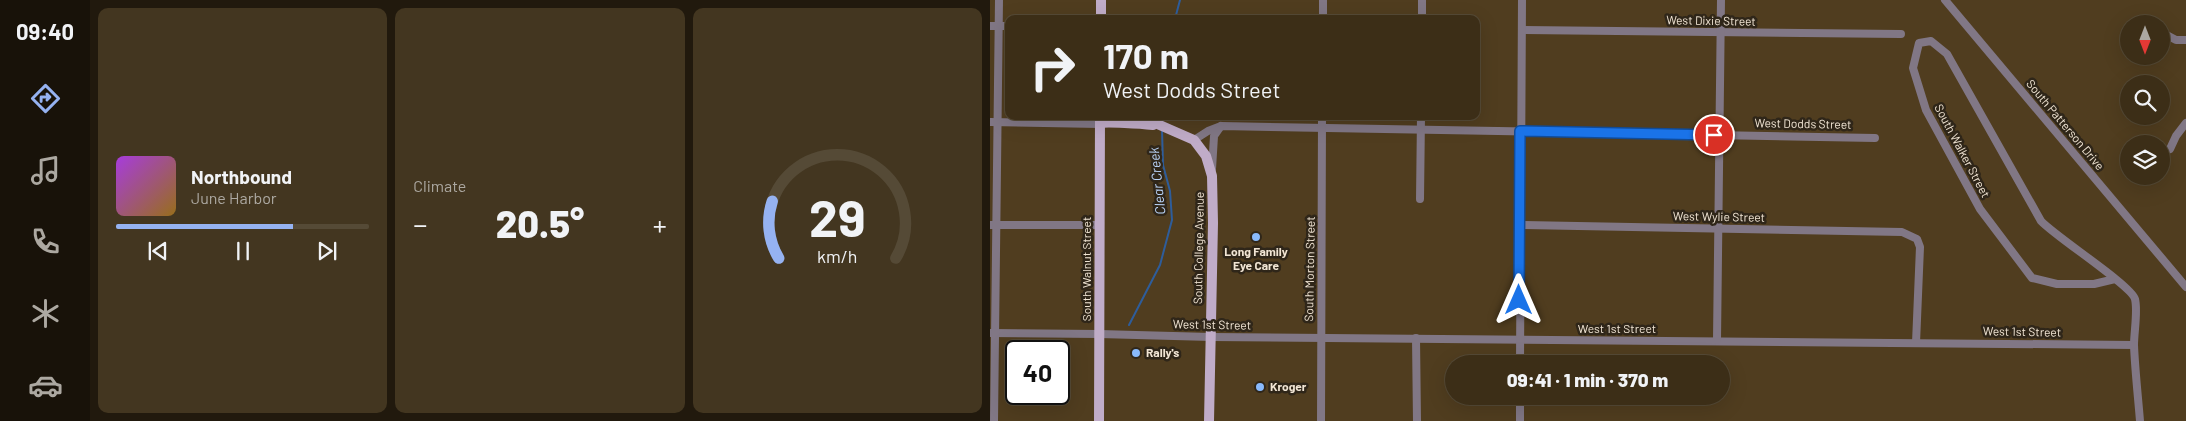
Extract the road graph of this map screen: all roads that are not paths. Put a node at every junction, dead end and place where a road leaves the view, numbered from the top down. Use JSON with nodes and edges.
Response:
{"nodes":[{"id":1,"x":999,"y":0,"type":"edge"},
{"id":2,"x":1101,"y":0,"type":"edge"},
{"id":3,"x":1323,"y":0,"type":"edge"},
{"id":4,"x":1422,"y":0,"type":"edge"},
{"id":5,"x":1522,"y":0,"type":"edge"},
{"id":6,"x":1722,"y":0,"type":"edge"},
{"id":7,"x":1945,"y":0,"type":"edge"},
{"id":8,"x":1101,"y":15,"type":"edge"},
{"id":9,"x":1323,"y":15,"type":"edge"},
{"id":10,"x":1422,"y":15,"type":"edge"},
{"id":11,"x":990,"y":26,"type":"edge"},
{"id":12,"x":999,"y":26,"type":"junction"},
{"id":13,"x":1005,"y":26,"type":"edge"},
{"id":14,"x":1522,"y":30,"type":"junction"},
{"id":15,"x":1721,"y":33,"type":"junction"},
{"id":16,"x":1901,"y":34,"type":"dead end"},
{"id":17,"x":2170,"y":37,"type":"edge"},
{"id":18,"x":2186,"y":40,"type":"edge"},
{"id":19,"x":1144,"y":120,"type":"edge"},
{"id":20,"x":1322,"y":120,"type":"edge"},
{"id":21,"x":1421,"y":120,"type":"edge"},
{"id":22,"x":994,"y":122,"type":"edge"},
{"id":23,"x":2186,"y":122,"type":"edge"},
{"id":24,"x":1100,"y":124,"type":"edge"},
{"id":25,"x":1221,"y":126,"type":"junction"},
{"id":26,"x":1322,"y":128,"type":"junction"},
{"id":27,"x":1421,"y":131,"type":"junction"},
{"id":28,"x":1520,"y":131,"type":"junction"},
{"id":29,"x":1718,"y":135,"type":"junction"},
{"id":30,"x":1875,"y":138,"type":"dead end"},
{"id":31,"x":1194,"y":140,"type":"junction"},
{"id":32,"x":2170,"y":149,"type":"dead end"},
{"id":33,"x":1212,"y":176,"type":"junction"},
{"id":34,"x":1420,"y":199,"type":"dead end"},
{"id":35,"x":1520,"y":224,"type":"junction"},
{"id":36,"x":993,"y":225,"type":"edge"},
{"id":37,"x":1100,"y":225,"type":"junction"},
{"id":38,"x":1718,"y":228,"type":"junction"},
{"id":39,"x":2115,"y":278,"type":"junction"},
{"id":40,"x":2186,"y":288,"type":"edge"},
{"id":41,"x":992,"y":333,"type":"edge"},
{"id":42,"x":1099,"y":334,"type":"junction"},
{"id":43,"x":1211,"y":337,"type":"junction"},
{"id":44,"x":1320,"y":338,"type":"junction"},
{"id":45,"x":1416,"y":338,"type":"junction"},
{"id":46,"x":1520,"y":338,"type":"junction"},
{"id":47,"x":1717,"y":340,"type":"junction"},
{"id":48,"x":1916,"y":343,"type":"junction"},
{"id":49,"x":2134,"y":345,"type":"junction"},
{"id":50,"x":1520,"y":355,"type":"edge"},
{"id":51,"x":1520,"y":405,"type":"edge"},
{"id":52,"x":994,"y":421,"type":"edge"},
{"id":53,"x":1099,"y":421,"type":"edge"},
{"id":54,"x":1209,"y":421,"type":"edge"},
{"id":55,"x":1321,"y":421,"type":"edge"},
{"id":56,"x":1416,"y":421,"type":"edge"},
{"id":57,"x":1520,"y":421,"type":"edge"},
{"id":58,"x":2140,"y":421,"type":"edge"}],
"edges":[{"from":1,"to":12,"type":"street"},
{"from":2,"to":8,"type":"main road"},
{"from":3,"to":9,"type":"street"},
{"from":4,"to":10,"type":"street"},
{"from":5,"to":14,"type":"street"},
{"from":6,"to":15,"type":"street"},
{"from":7,"to":40,"type":"street","name":"South Patterson Drive"},
{"from":11,"to":12,"type":"street"},
{"from":12,"to":13,"type":"street"},
{"from":12,"to":22,"type":"street"},
{"from":14,"to":15,"type":"street","name":"West Dixie Street"},
{"from":14,"to":28,"type":"street"},
{"from":15,"to":16,"type":"street","name":"West Dixie Street"},
{"from":15,"to":29,"type":"street"},
{"from":17,"to":18,"type":"street"},
{"from":19,"to":24,"type":"main road"},
{"from":19,"to":31,"type":"main road"},
{"from":20,"to":26,"type":"street","name":"South Morton Street"},
{"from":21,"to":27,"type":"street"},
{"from":22,"to":24,"type":"street"},
{"from":22,"to":36,"type":"street"},
{"from":23,"to":32,"type":"street"},
{"from":24,"to":37,"type":"main road","name":"South Walnut Street"},
{"from":25,"to":26,"type":"street","name":"West Dodds Street"},
{"from":25,"to":31,"type":"street","name":"West Dodds Street"},
{"from":25,"to":33,"type":"street"},
{"from":26,"to":27,"type":"street","name":"West Dodds Street"},
{"from":26,"to":44,"type":"street","name":"South Morton Street"},
{"from":27,"to":28,"type":"street","name":"West Dodds Street"},
{"from":27,"to":34,"type":"street"},
{"from":28,"to":29,"type":"street","name":"West Dodds Street"},
{"from":28,"to":35,"type":"street"},
{"from":29,"to":30,"type":"street","name":"West Dodds Street"},
{"from":29,"to":38,"type":"street"},
{"from":31,"to":33,"type":"main road","name":"South College Avenue"},
{"from":33,"to":43,"type":"main road","name":"South College Avenue"},
{"from":35,"to":38,"type":"street","name":"West Wylie Street"},
{"from":35,"to":46,"type":"street"},
{"from":36,"to":37,"type":"street"},
{"from":36,"to":41,"type":"street"},
{"from":37,"to":42,"type":"main road","name":"South Walnut Street"},
{"from":38,"to":47,"type":"street"},
{"from":38,"to":48,"type":"street","name":"West Wylie Street"},
{"from":39,"to":39,"type":"street","name":"South Walker Street"},
{"from":39,"to":49,"type":"street","name":"South Walker Street"},
{"from":41,"to":42,"type":"street","name":"West 1st Street"},
{"from":41,"to":52,"type":"street"},
{"from":42,"to":43,"type":"street","name":"West 1st Street"},
{"from":42,"to":53,"type":"main road","name":"South Walnut Street"},
{"from":43,"to":44,"type":"street","name":"West 1st Street"},
{"from":43,"to":54,"type":"main road","name":"South College Avenue"},
{"from":44,"to":45,"type":"street","name":"West 1st Street"},
{"from":44,"to":55,"type":"street","name":"South Morton Street"},
{"from":45,"to":46,"type":"street","name":"West 1st Street"},
{"from":45,"to":56,"type":"street"},
{"from":46,"to":47,"type":"street","name":"West 1st Street"},
{"from":46,"to":50,"type":"street"},
{"from":47,"to":48,"type":"street","name":"West 1st Street"},
{"from":48,"to":49,"type":"street","name":"West 1st Street"},
{"from":49,"to":58,"type":"street","name":"South Walker Street"},
{"from":51,"to":57,"type":"street"}]}
